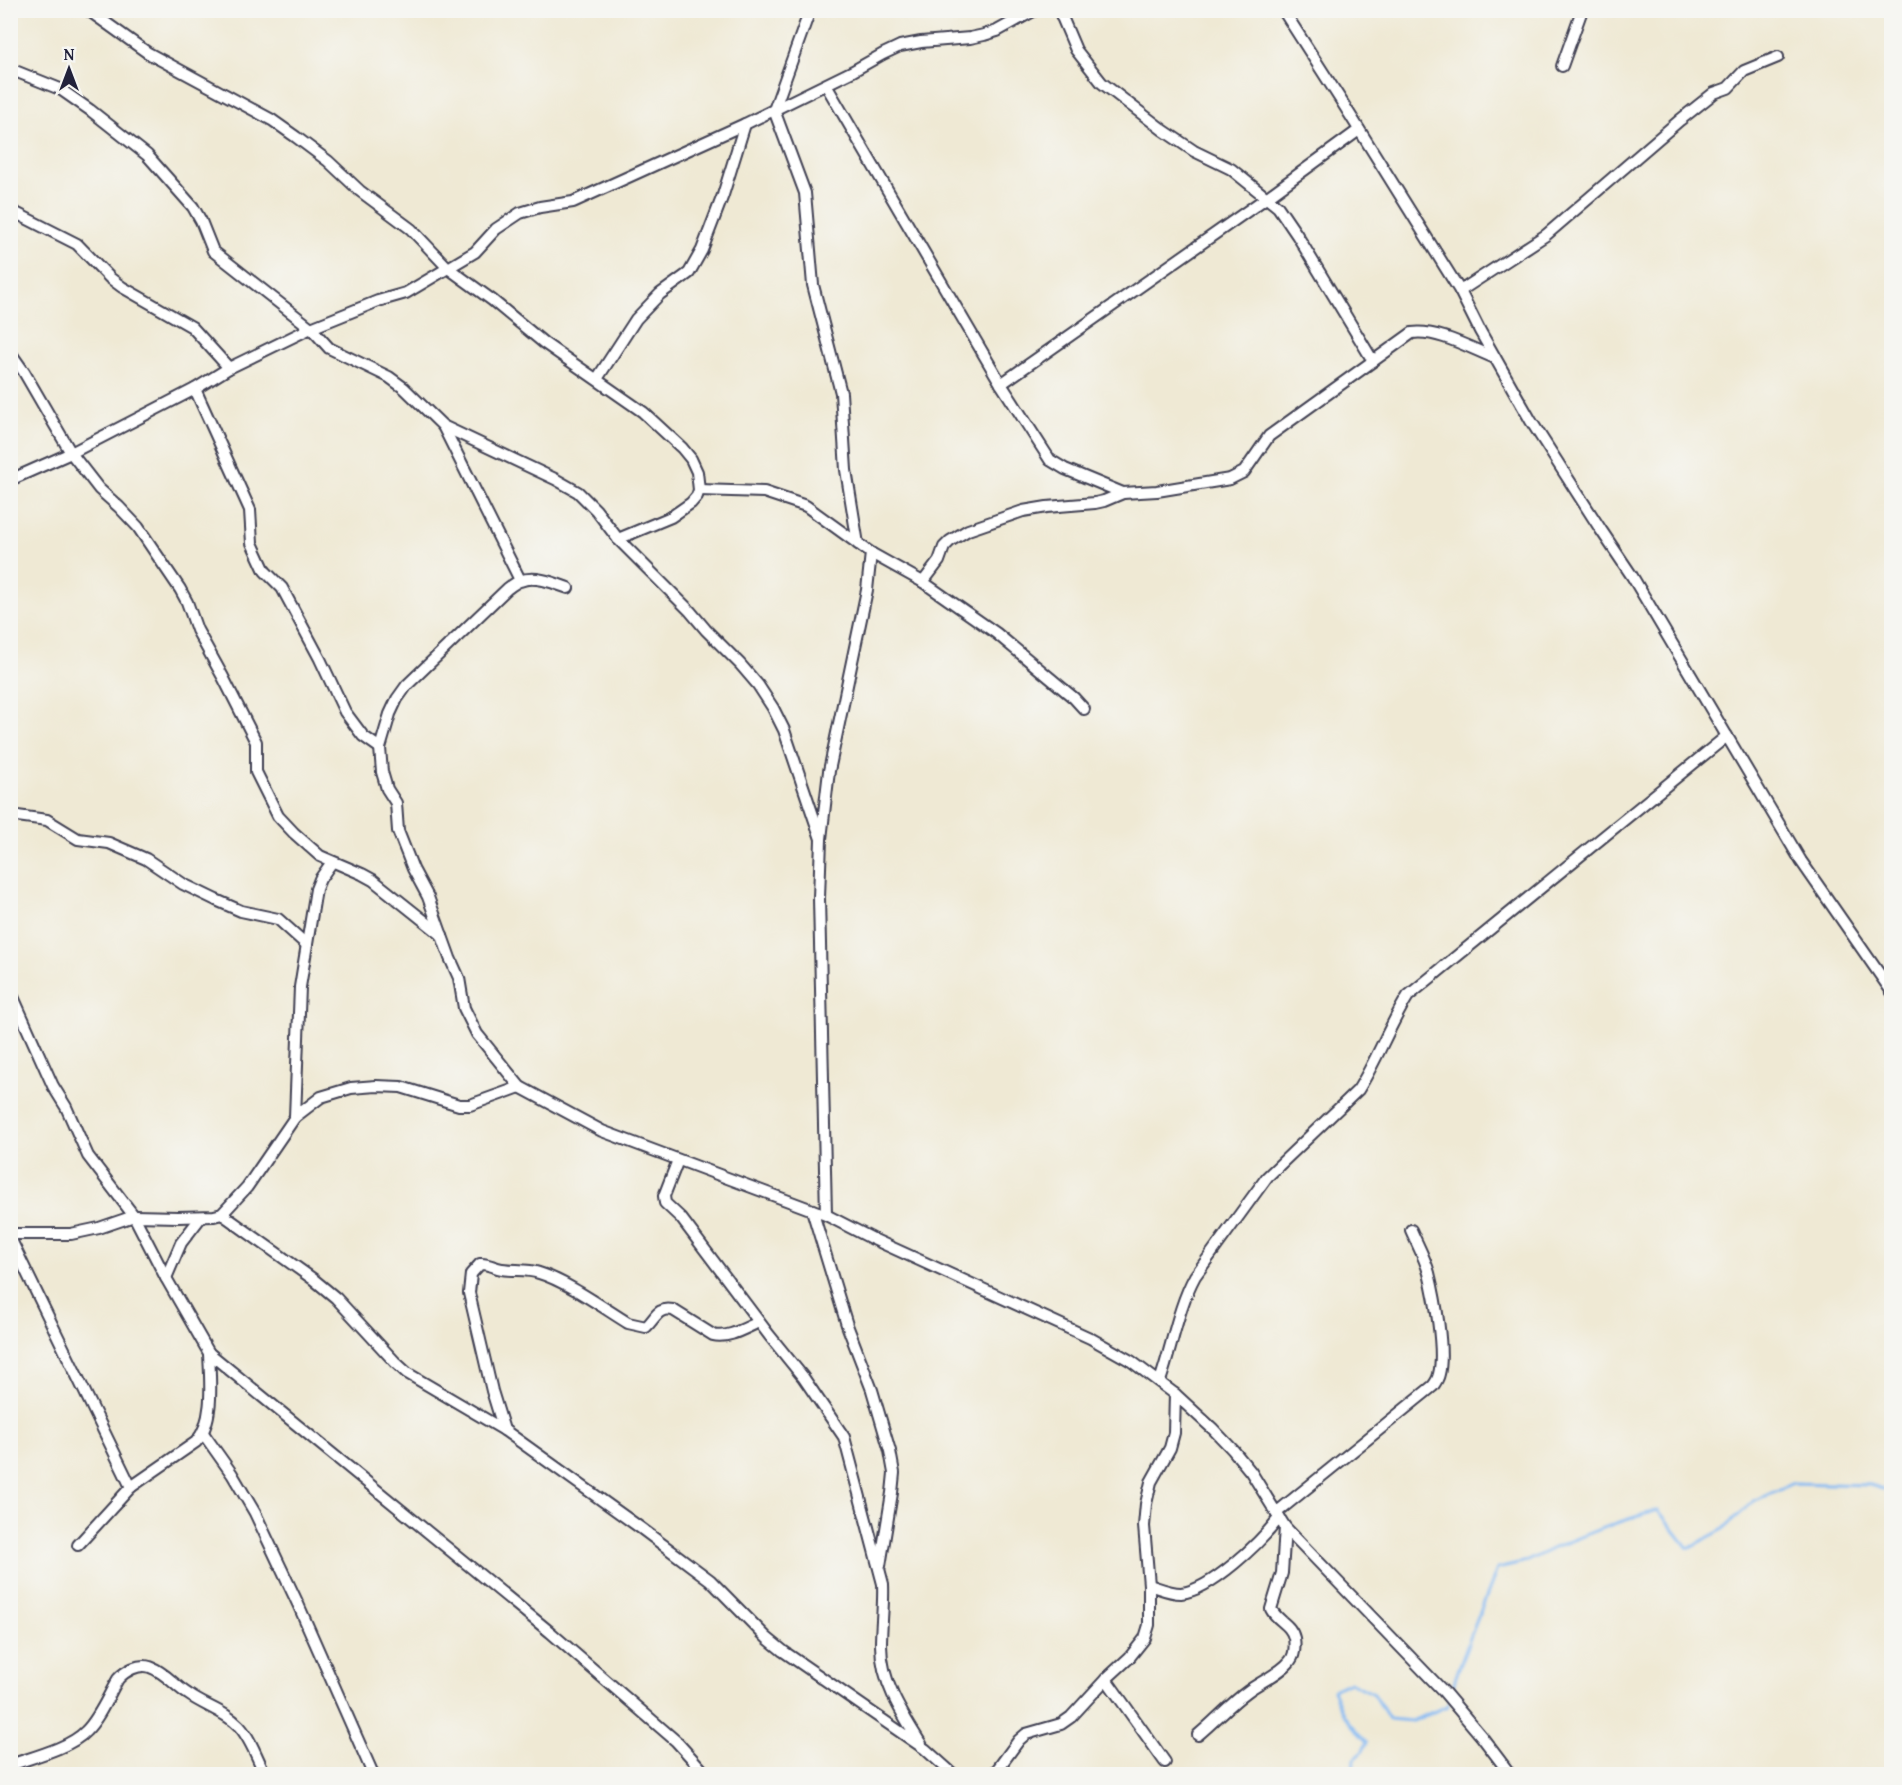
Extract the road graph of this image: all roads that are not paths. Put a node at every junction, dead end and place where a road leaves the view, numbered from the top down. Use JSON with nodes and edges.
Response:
{"nodes":[{"id":1,"x":88,"y":10,"type":"edge"},
{"id":2,"x":810,"y":10,"type":"edge"},
{"id":3,"x":1009,"y":10,"type":"edge"},
{"id":4,"x":1035,"y":10,"type":"edge"},
{"id":5,"x":1059,"y":10,"type":"edge"},
{"id":6,"x":1283,"y":10,"type":"edge"},
{"id":7,"x":1582,"y":10,"type":"edge"},
{"id":8,"x":1022,"y":17,"type":"junction"},
{"id":9,"x":1778,"y":57,"type":"dead end"},
{"id":10,"x":1562,"y":66,"type":"dead end"},
{"id":11,"x":10,"y":69,"type":"edge"},
{"id":12,"x":826,"y":85,"type":"junction"},
{"id":13,"x":774,"y":110,"type":"junction"},
{"id":14,"x":745,"y":124,"type":"junction"},
{"id":15,"x":1359,"y":130,"type":"junction"},
{"id":16,"x":1266,"y":198,"type":"junction"},
{"id":17,"x":10,"y":210,"type":"edge"},
{"id":18,"x":448,"y":268,"type":"junction"},
{"id":19,"x":1460,"y":291,"type":"junction"},
{"id":20,"x":311,"y":328,"type":"junction"},
{"id":21,"x":10,"y":352,"type":"edge"},
{"id":22,"x":1495,"y":358,"type":"junction"},
{"id":23,"x":1373,"y":361,"type":"junction"},
{"id":24,"x":229,"y":368,"type":"junction"},
{"id":25,"x":597,"y":379,"type":"junction"},
{"id":26,"x":1001,"y":384,"type":"junction"},
{"id":27,"x":195,"y":389,"type":"junction"},
{"id":28,"x":443,"y":426,"type":"junction"},
{"id":29,"x":71,"y":453,"type":"junction"},
{"id":30,"x":10,"y":480,"type":"edge"},
{"id":31,"x":699,"y":490,"type":"junction"},
{"id":32,"x":1123,"y":493,"type":"junction"},
{"id":33,"x":618,"y":539,"type":"junction"},
{"id":34,"x":858,"y":544,"type":"junction"},
{"id":35,"x":871,"y":553,"type":"junction"},
{"id":36,"x":520,"y":580,"type":"junction"},
{"id":37,"x":923,"y":582,"type":"junction"},
{"id":38,"x":568,"y":588,"type":"dead end"},
{"id":39,"x":1084,"y":709,"type":"dead end"},
{"id":40,"x":1727,"y":736,"type":"junction"},
{"id":41,"x":380,"y":747,"type":"junction"},
{"id":42,"x":10,"y":815,"type":"edge"},
{"id":43,"x":821,"y":839,"type":"junction"},
{"id":44,"x":332,"y":862,"type":"junction"},
{"id":45,"x":442,"y":935,"type":"junction"},
{"id":46,"x":307,"y":945,"type":"junction"},
{"id":47,"x":10,"y":990,"type":"edge"},
{"id":48,"x":1892,"y":992,"type":"edge"},
{"id":49,"x":520,"y":1088,"type":"junction"},
{"id":50,"x":295,"y":1117,"type":"junction"},
{"id":51,"x":678,"y":1160,"type":"junction"},
{"id":52,"x":812,"y":1210,"type":"junction"},
{"id":53,"x":222,"y":1214,"type":"junction"},
{"id":54,"x":826,"y":1215,"type":"junction"},
{"id":55,"x":134,"y":1216,"type":"junction"},
{"id":56,"x":201,"y":1217,"type":"junction"},
{"id":57,"x":1411,"y":1230,"type":"dead end"},
{"id":58,"x":10,"y":1236,"type":"edge"},
{"id":59,"x":166,"y":1278,"type":"junction"},
{"id":60,"x":759,"y":1322,"type":"junction"},
{"id":61,"x":209,"y":1353,"type":"junction"},
{"id":62,"x":1160,"y":1381,"type":"junction"},
{"id":63,"x":1174,"y":1394,"type":"junction"},
{"id":64,"x":504,"y":1430,"type":"junction"},
{"id":65,"x":203,"y":1433,"type":"junction"},
{"id":66,"x":131,"y":1487,"type":"junction"},
{"id":67,"x":1280,"y":1519,"type":"junction"},
{"id":68,"x":78,"y":1545,"type":"dead end"},
{"id":69,"x":879,"y":1569,"type":"junction"},
{"id":70,"x":1149,"y":1585,"type":"junction"},
{"id":71,"x":1106,"y":1680,"type":"junction"},
{"id":72,"x":1198,"y":1735,"type":"dead end"},
{"id":73,"x":925,"y":1749,"type":"junction"},
{"id":74,"x":1165,"y":1762,"type":"dead end"},
{"id":75,"x":10,"y":1765,"type":"edge"},
{"id":76,"x":265,"y":1774,"type":"edge"},
{"id":77,"x":373,"y":1774,"type":"edge"},
{"id":78,"x":706,"y":1774,"type":"edge"},
{"id":79,"x":954,"y":1774,"type":"edge"},
{"id":80,"x":994,"y":1774,"type":"edge"},
{"id":81,"x":1510,"y":1774,"type":"edge"}],
"edges":[{"from":1,"to":18,"type":"street"},
{"from":2,"to":13,"type":"street"},
{"from":3,"to":8,"type":"street"},
{"from":4,"to":8,"type":"street"},
{"from":5,"to":16,"type":"street"},
{"from":6,"to":15,"type":"street"},
{"from":7,"to":10,"type":"street"},
{"from":8,"to":12,"type":"street"},
{"from":9,"to":19,"type":"street"},
{"from":11,"to":20,"type":"street"},
{"from":12,"to":13,"type":"street"},
{"from":12,"to":26,"type":"street"},
{"from":13,"to":14,"type":"street"},
{"from":13,"to":34,"type":"street"},
{"from":14,"to":18,"type":"street"},
{"from":14,"to":25,"type":"street"},
{"from":15,"to":16,"type":"street"},
{"from":15,"to":19,"type":"street"},
{"from":16,"to":23,"type":"street"},
{"from":16,"to":26,"type":"street"},
{"from":17,"to":24,"type":"street"},
{"from":18,"to":20,"type":"street"},
{"from":18,"to":25,"type":"street"},
{"from":19,"to":22,"type":"street"},
{"from":20,"to":24,"type":"street"},
{"from":20,"to":28,"type":"street"},
{"from":21,"to":29,"type":"street"},
{"from":22,"to":23,"type":"street"},
{"from":22,"to":40,"type":"street"},
{"from":23,"to":32,"type":"street"},
{"from":24,"to":27,"type":"street"},
{"from":25,"to":31,"type":"street"},
{"from":26,"to":32,"type":"street"},
{"from":27,"to":29,"type":"street"},
{"from":27,"to":41,"type":"street"},
{"from":28,"to":33,"type":"street"},
{"from":28,"to":36,"type":"street"},
{"from":29,"to":30,"type":"street"},
{"from":29,"to":44,"type":"street"},
{"from":31,"to":33,"type":"street"},
{"from":31,"to":34,"type":"street"},
{"from":32,"to":37,"type":"street"},
{"from":33,"to":43,"type":"street"},
{"from":34,"to":35,"type":"street"},
{"from":35,"to":37,"type":"street"},
{"from":35,"to":43,"type":"street"},
{"from":36,"to":38,"type":"street"},
{"from":36,"to":41,"type":"street"},
{"from":37,"to":39,"type":"street"},
{"from":40,"to":48,"type":"street"},
{"from":40,"to":62,"type":"street"},
{"from":41,"to":45,"type":"street"},
{"from":42,"to":46,"type":"street"},
{"from":43,"to":54,"type":"street"},
{"from":44,"to":45,"type":"street"},
{"from":44,"to":46,"type":"street"},
{"from":45,"to":49,"type":"street"},
{"from":46,"to":50,"type":"street"},
{"from":47,"to":55,"type":"street"},
{"from":49,"to":50,"type":"street"},
{"from":49,"to":51,"type":"street"},
{"from":50,"to":53,"type":"street"},
{"from":51,"to":52,"type":"street"},
{"from":51,"to":60,"type":"street"},
{"from":52,"to":54,"type":"street"},
{"from":52,"to":69,"type":"street"},
{"from":53,"to":56,"type":"street"},
{"from":53,"to":64,"type":"street"},
{"from":54,"to":62,"type":"street"},
{"from":55,"to":56,"type":"street"},
{"from":55,"to":58,"type":"street"},
{"from":55,"to":59,"type":"street"},
{"from":56,"to":59,"type":"street"},
{"from":57,"to":67,"type":"street"},
{"from":58,"to":66,"type":"street"},
{"from":59,"to":61,"type":"street"},
{"from":60,"to":64,"type":"street"},
{"from":60,"to":69,"type":"street"},
{"from":61,"to":65,"type":"street"},
{"from":61,"to":78,"type":"street"},
{"from":62,"to":63,"type":"street"},
{"from":63,"to":67,"type":"street"},
{"from":63,"to":70,"type":"street"},
{"from":64,"to":73,"type":"street"},
{"from":65,"to":66,"type":"street"},
{"from":65,"to":77,"type":"street"},
{"from":66,"to":68,"type":"street"},
{"from":67,"to":70,"type":"street"},
{"from":67,"to":72,"type":"street"},
{"from":67,"to":81,"type":"street"},
{"from":69,"to":73,"type":"street"},
{"from":70,"to":71,"type":"street"},
{"from":71,"to":74,"type":"street"},
{"from":71,"to":80,"type":"street"},
{"from":73,"to":79,"type":"street"},
{"from":75,"to":76,"type":"street"}]}
